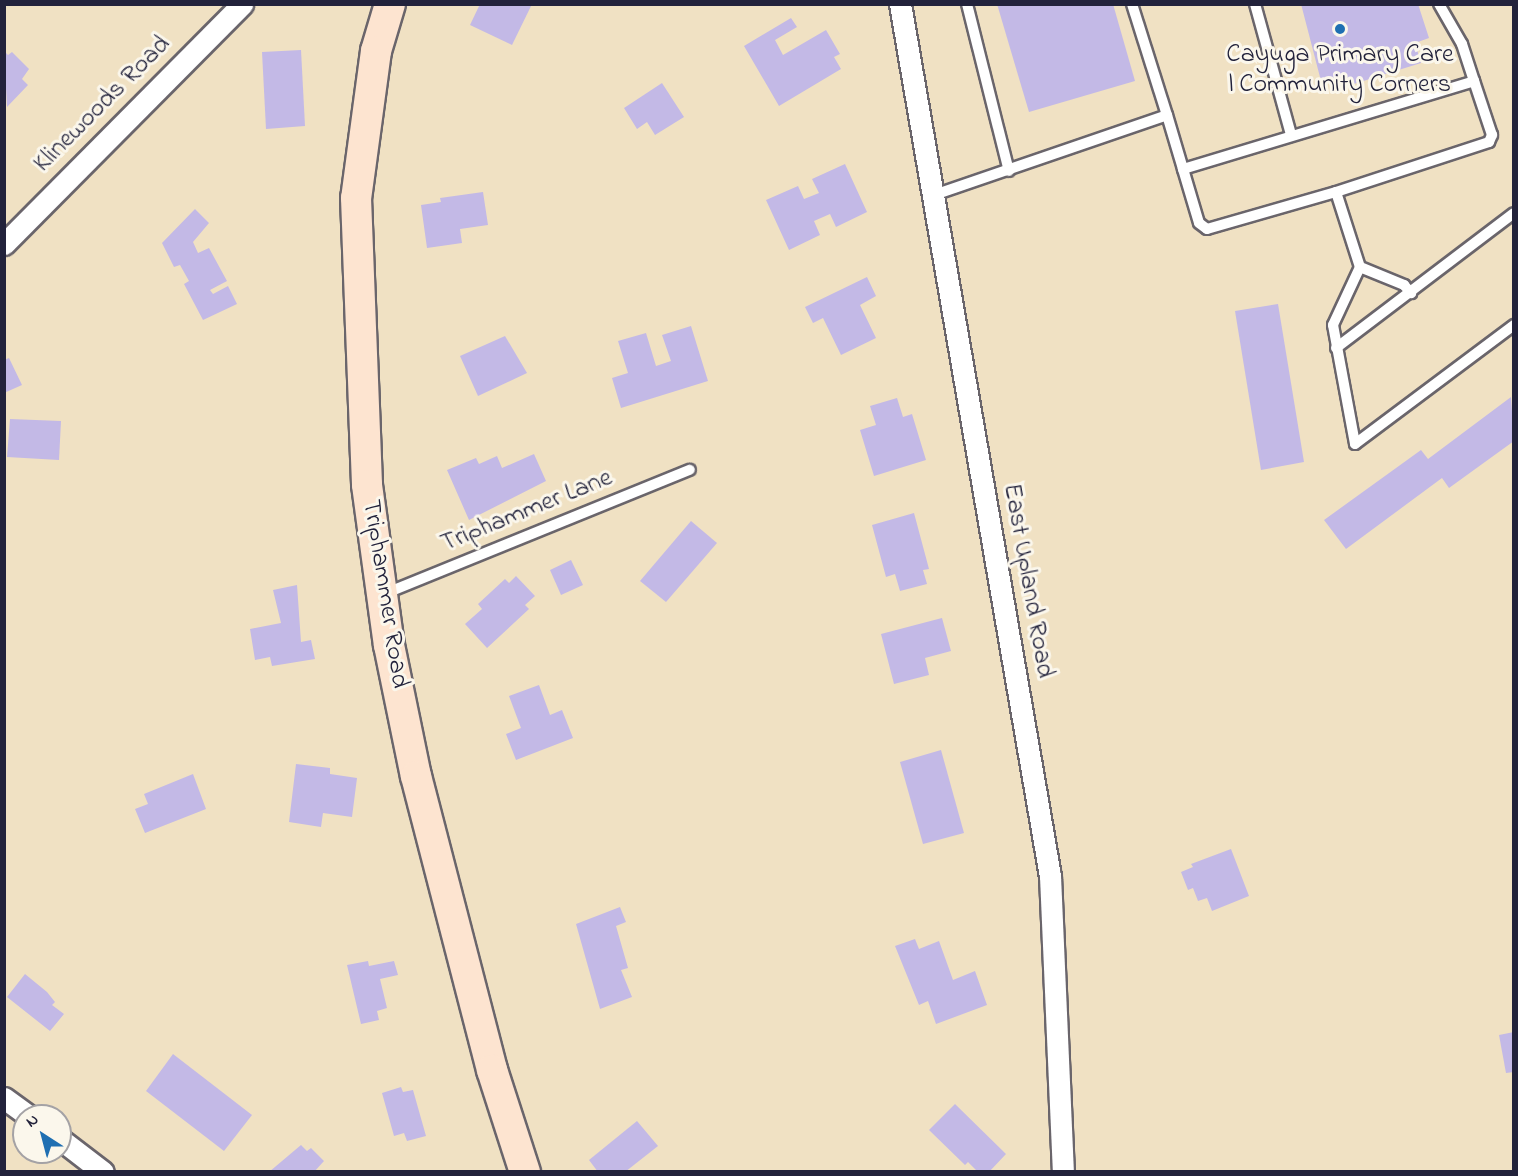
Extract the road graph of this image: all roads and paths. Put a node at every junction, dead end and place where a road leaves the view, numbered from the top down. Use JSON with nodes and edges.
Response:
{"nodes":[{"id":1,"x":242,"y":4,"type":"edge"},
{"id":2,"x":390,"y":4,"type":"edge"},
{"id":3,"x":900,"y":4,"type":"edge"},
{"id":4,"x":967,"y":4,"type":"edge"},
{"id":5,"x":1132,"y":4,"type":"edge"},
{"id":6,"x":1255,"y":4,"type":"edge"},
{"id":7,"x":1439,"y":4,"type":"edge"},
{"id":8,"x":1474,"y":81,"type":"junction"},
{"id":9,"x":1167,"y":115,"type":"junction"},
{"id":10,"x":1291,"y":135,"type":"junction"},
{"id":11,"x":1183,"y":169,"type":"junction"},
{"id":12,"x":1010,"y":171,"type":"junction"},
{"id":13,"x":1336,"y":192,"type":"junction"},
{"id":14,"x":934,"y":195,"type":"junction"},
{"id":15,"x":1514,"y":213,"type":"edge"},
{"id":16,"x":4,"y":244,"type":"edge"},
{"id":17,"x":1359,"y":267,"type":"junction"},
{"id":18,"x":1411,"y":293,"type":"junction"},
{"id":19,"x":1514,"y":326,"type":"edge"},
{"id":20,"x":1336,"y":348,"type":"junction"},
{"id":21,"x":690,"y":470,"type":"dead end"},
{"id":22,"x":381,"y":595,"type":"junction"},
{"id":23,"x":72,"y":1148,"type":"edge"},
{"id":24,"x":103,"y":1172,"type":"edge"},
{"id":25,"x":525,"y":1172,"type":"edge"},
{"id":26,"x":1063,"y":1172,"type":"edge"}],
"edges":[{"from":1,"to":16,"type":"street","name":"Klinewoods Road"},
{"from":2,"to":22,"type":"street","name":"Triphammer Road"},
{"from":3,"to":14,"type":"street","name":"East Upland Road"},
{"from":4,"to":12,"type":"lane"},
{"from":5,"to":9,"type":"lane"},
{"from":6,"to":10,"type":"lane"},
{"from":7,"to":8,"type":"lane"},
{"from":8,"to":10,"type":"lane"},
{"from":8,"to":13,"type":"lane"},
{"from":9,"to":11,"type":"lane"},
{"from":9,"to":12,"type":"lane"},
{"from":10,"to":11,"type":"lane"},
{"from":11,"to":13,"type":"lane"},
{"from":12,"to":14,"type":"lane"},
{"from":13,"to":17,"type":"lane"},
{"from":14,"to":26,"type":"street","name":"East Upland Road"},
{"from":15,"to":18,"type":"lane"},
{"from":17,"to":18,"type":"lane"},
{"from":17,"to":20,"type":"lane"},
{"from":18,"to":20,"type":"lane"},
{"from":19,"to":20,"type":"lane"},
{"from":21,"to":22,"type":"lane","name":"Triphammer Lane"},
{"from":22,"to":25,"type":"street","name":"Triphammer Road"},
{"from":23,"to":24,"type":"street"}]}
